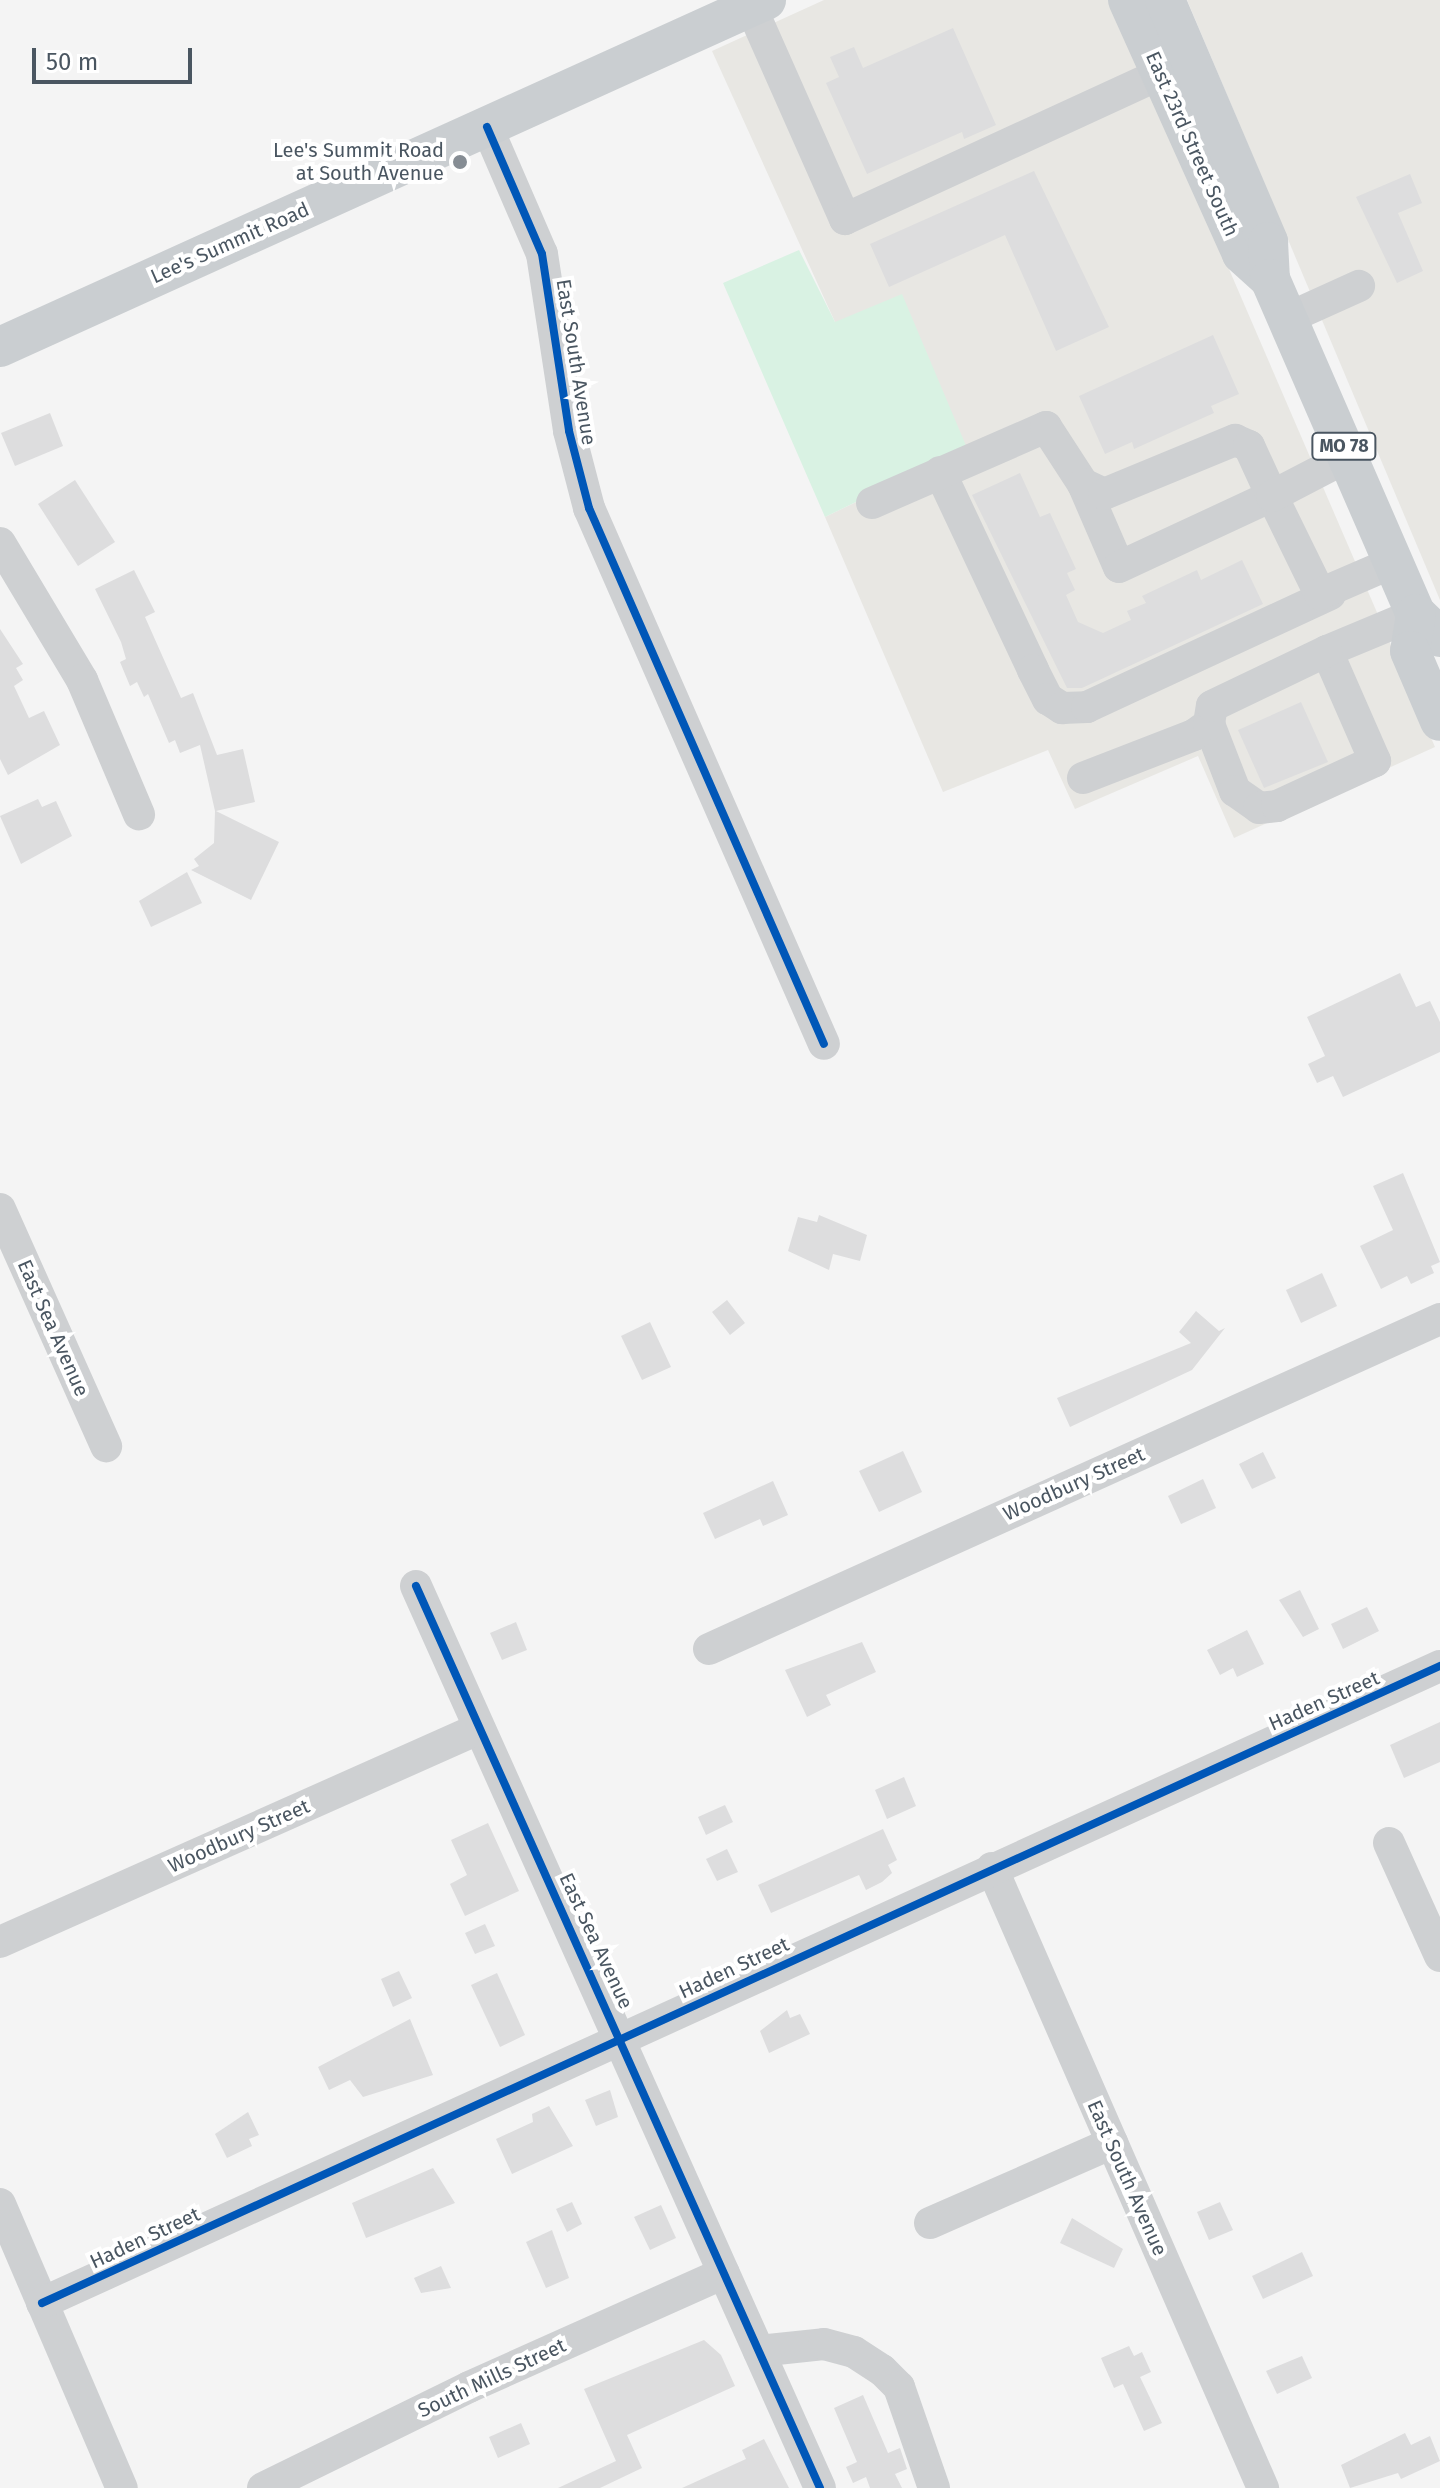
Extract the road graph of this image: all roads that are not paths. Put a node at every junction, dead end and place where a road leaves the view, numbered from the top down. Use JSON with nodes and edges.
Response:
{"nodes":[{"id":1,"x":1128,"y":0,"type":"edge"},
{"id":2,"x":1165,"y":0,"type":"edge"},
{"id":3,"x":758,"y":4,"type":"edge"},
{"id":4,"x":1160,"y":74,"type":"junction"},
{"id":5,"x":487,"y":127,"type":"junction"},
{"id":6,"x":1270,"y":279,"type":"junction"},
{"id":7,"x":1359,"y":286,"type":"dead end"},
{"id":8,"x":1288,"y":318,"type":"junction"},
{"id":9,"x":0,"y":347,"type":"edge"},
{"id":10,"x":1349,"y":456,"type":"junction"},
{"id":11,"x":940,"y":472,"type":"junction"},
{"id":12,"x":1083,"y":484,"type":"junction"},
{"id":13,"x":1272,"y":496,"type":"junction"},
{"id":14,"x":872,"y":503,"type":"dead end"},
{"id":15,"x":0,"y":543,"type":"edge"},
{"id":16,"x":1394,"y":562,"type":"junction"},
{"id":17,"x":1330,"y":594,"type":"junction"},
{"id":18,"x":1428,"y":625,"type":"edge"},
{"id":19,"x":1327,"y":651,"type":"junction"},
{"id":20,"x":1440,"y":721,"type":"edge"},
{"id":21,"x":1209,"y":724,"type":"junction"},
{"id":22,"x":1083,"y":778,"type":"dead end"},
{"id":23,"x":139,"y":814,"type":"dead end"},
{"id":24,"x":824,"y":1044,"type":"dead end"},
{"id":25,"x":0,"y":1209,"type":"edge"},
{"id":26,"x":1440,"y":1319,"type":"edge"},
{"id":27,"x":106,"y":1446,"type":"dead end"},
{"id":28,"x":416,"y":1586,"type":"dead end"},
{"id":29,"x":709,"y":1649,"type":"dead end"},
{"id":30,"x":1440,"y":1666,"type":"edge"},
{"id":31,"x":478,"y":1729,"type":"junction"},
{"id":32,"x":1389,"y":1843,"type":"dead end"},
{"id":33,"x":992,"y":1868,"type":"junction"},
{"id":34,"x":0,"y":1942,"type":"edge"},
{"id":35,"x":1438,"y":1946,"type":"edge"},
{"id":36,"x":623,"y":2036,"type":"junction"},
{"id":37,"x":1112,"y":2143,"type":"junction"},
{"id":38,"x":0,"y":2204,"type":"edge"},
{"id":39,"x":930,"y":2223,"type":"dead end"},
{"id":40,"x":724,"y":2273,"type":"junction"},
{"id":41,"x":42,"y":2303,"type":"junction"},
{"id":42,"x":759,"y":2351,"type":"junction"},
{"id":43,"x":122,"y":2488,"type":"edge"},
{"id":44,"x":263,"y":2488,"type":"edge"},
{"id":45,"x":820,"y":2488,"type":"edge"},
{"id":46,"x":934,"y":2488,"type":"edge"},
{"id":47,"x":1263,"y":2488,"type":"edge"}],
"edges":[{"from":1,"to":4,"type":"main road","name":"East 23rd Street South","number":"MO 78"},
{"from":2,"to":6,"type":"main road","name":"East 23rd Street South","number":"MO 78"},
{"from":3,"to":4,"type":"street"},
{"from":3,"to":5,"type":"main road","name":"Lee's Summit Road"},
{"from":4,"to":6,"type":"main road","name":"East 23rd Street South","number":"MO 78"},
{"from":5,"to":9,"type":"main road","name":"Lee's Summit Road"},
{"from":5,"to":24,"type":"street","name":"East South Avenue"},
{"from":6,"to":8,"type":"main road","name":"East 23rd Street South","number":"MO 78"},
{"from":7,"to":8,"type":"street"},
{"from":8,"to":10,"type":"main road","name":"East 23rd Street South","number":"MO 78"},
{"from":10,"to":13,"type":"street"},
{"from":10,"to":16,"type":"main road","name":"East 23rd Street South","number":"MO 78"},
{"from":11,"to":12,"type":"street"},
{"from":11,"to":14,"type":"street"},
{"from":11,"to":17,"type":"street"},
{"from":12,"to":13,"type":"street"},
{"from":12,"to":13,"type":"street"},
{"from":13,"to":17,"type":"street"},
{"from":15,"to":23,"type":"street"},
{"from":16,"to":17,"type":"street"},
{"from":16,"to":18,"type":"main road","name":"East 23rd Street South","number":"MO 78"},
{"from":18,"to":19,"type":"street"},
{"from":18,"to":20,"type":"main road"},
{"from":19,"to":21,"type":"street"},
{"from":19,"to":21,"type":"street"},
{"from":21,"to":22,"type":"street"},
{"from":25,"to":27,"type":"street","name":"East Sea Avenue"},
{"from":26,"to":29,"type":"street","name":"Woodbury Street"},
{"from":28,"to":31,"type":"street","name":"East Sea Avenue"},
{"from":30,"to":33,"type":"street","name":"Haden Street"},
{"from":31,"to":34,"type":"street","name":"Woodbury Street"},
{"from":31,"to":36,"type":"street","name":"East Sea Avenue"},
{"from":32,"to":35,"type":"street"},
{"from":33,"to":36,"type":"street","name":"Haden Street"},
{"from":33,"to":37,"type":"street","name":"East South Avenue"},
{"from":36,"to":40,"type":"street","name":"East Sea Avenue"},
{"from":36,"to":41,"type":"street","name":"Haden Street"},
{"from":37,"to":39,"type":"street"},
{"from":37,"to":47,"type":"street","name":"East South Avenue"},
{"from":38,"to":41,"type":"street"},
{"from":40,"to":42,"type":"street","name":"East Sea Avenue"},
{"from":40,"to":44,"type":"street","name":"South Mills Street"},
{"from":41,"to":43,"type":"street"},
{"from":42,"to":45,"type":"street","name":"East Sea Avenue"},
{"from":42,"to":46,"type":"street"}]}
